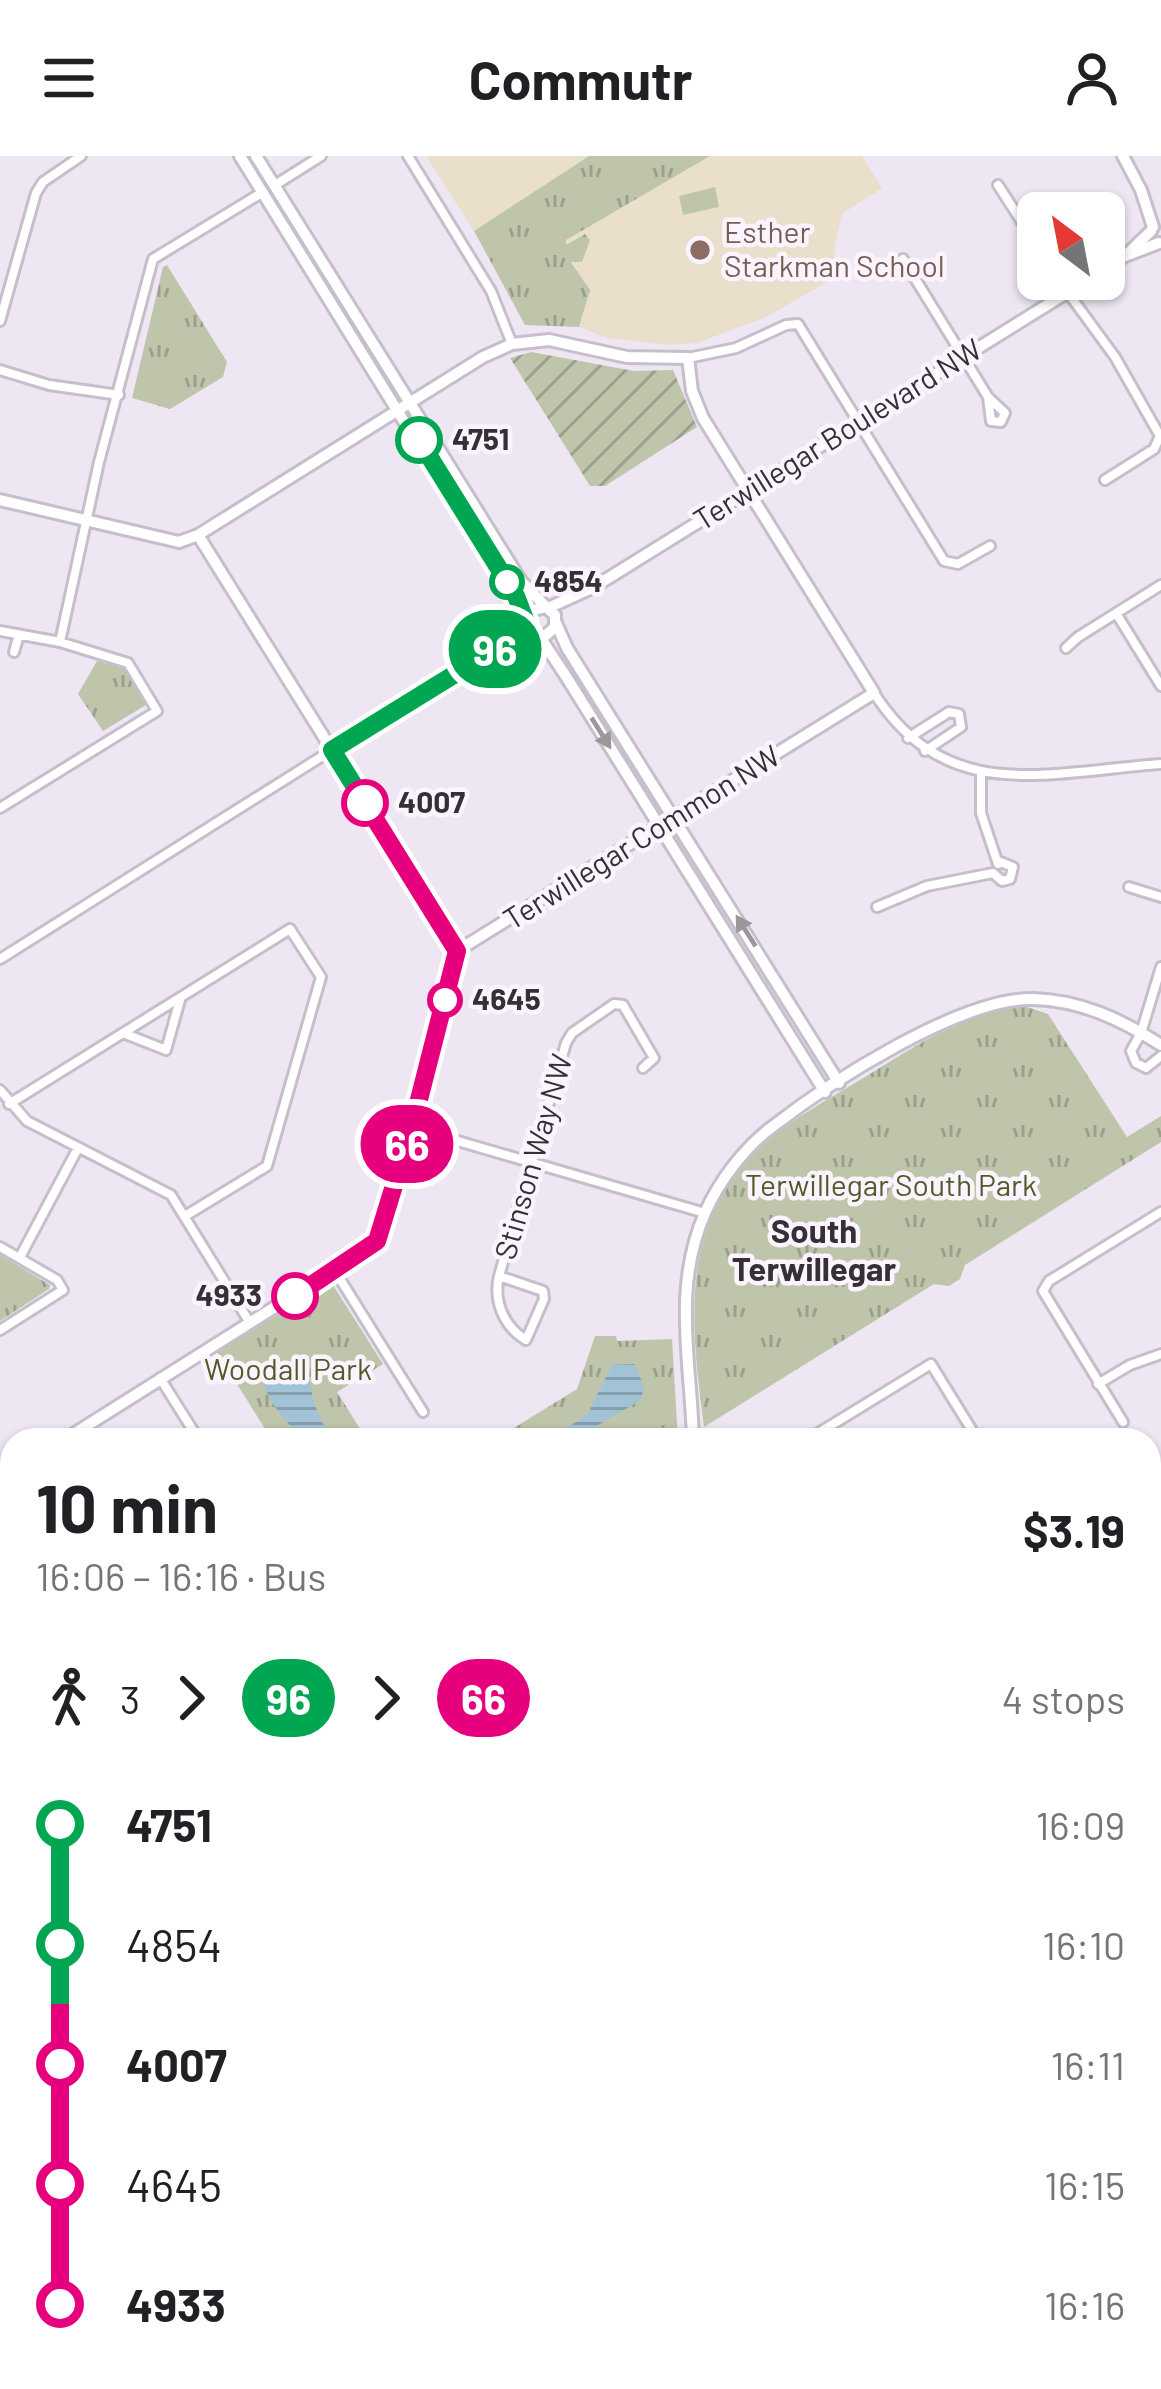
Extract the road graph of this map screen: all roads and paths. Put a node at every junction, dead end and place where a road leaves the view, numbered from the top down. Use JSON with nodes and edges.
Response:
{"nodes":[{"id":1,"x":81,"y":156,"type":"edge"},
{"id":2,"x":240,"y":156,"type":"edge"},
{"id":3,"x":256,"y":156,"type":"edge"},
{"id":4,"x":321,"y":156,"type":"edge"},
{"id":5,"x":408,"y":156,"type":"edge"},
{"id":6,"x":1123,"y":156,"type":"edge"},
{"id":7,"x":998,"y":185,"type":"dead end"},
{"id":8,"x":269,"y":189,"type":"junction"},
{"id":9,"x":1017,"y":214,"type":"edge"},
{"id":10,"x":1158,"y":230,"type":"edge"},
{"id":11,"x":1125,"y":256,"type":"edge"},
{"id":12,"x":903,"y":259,"type":"dead end"},
{"id":13,"x":1056,"y":300,"type":"edge"},
{"id":14,"x":1072,"y":300,"type":"edge"},
{"id":15,"x":0,"y":321,"type":"edge"},
{"id":16,"x":512,"y":344,"type":"junction"},
{"id":17,"x":963,"y":357,"type":"junction"},
{"id":18,"x":688,"y":358,"type":"junction"},
{"id":19,"x":0,"y":370,"type":"edge"},
{"id":20,"x":118,"y":395,"type":"junction"},
{"id":21,"x":988,"y":397,"type":"dead end"},
{"id":22,"x":404,"y":406,"type":"junction"},
{"id":23,"x":860,"y":420,"type":"junction"},
{"id":24,"x":1105,"y":480,"type":"dead end"},
{"id":25,"x":747,"y":492,"type":"junction"},
{"id":26,"x":0,"y":500,"type":"edge"},
{"id":27,"x":89,"y":521,"type":"junction"},
{"id":28,"x":198,"y":535,"type":"junction"},
{"id":29,"x":990,"y":546,"type":"dead end"},
{"id":30,"x":1161,"y":585,"type":"edge"},
{"id":31,"x":587,"y":592,"type":"junction"},
{"id":32,"x":547,"y":607,"type":"junction"},
{"id":33,"x":1116,"y":613,"type":"junction"},
{"id":34,"x":526,"y":620,"type":"junction"},
{"id":35,"x":556,"y":622,"type":"junction"},
{"id":36,"x":0,"y":631,"type":"edge"},
{"id":37,"x":19,"y":635,"type":"junction"},
{"id":38,"x":535,"y":635,"type":"junction"},
{"id":39,"x":60,"y":642,"type":"junction"},
{"id":40,"x":502,"y":645,"type":"junction"},
{"id":41,"x":1066,"y":648,"type":"dead end"},
{"id":42,"x":14,"y":652,"type":"dead end"},
{"id":43,"x":1161,"y":686,"type":"edge"},
{"id":44,"x":874,"y":693,"type":"junction"},
{"id":45,"x":908,"y":738,"type":"junction"},
{"id":46,"x":332,"y":750,"type":"junction"},
{"id":47,"x":925,"y":751,"type":"junction"},
{"id":48,"x":1161,"y":764,"type":"edge"},
{"id":49,"x":980,"y":773,"type":"junction"},
{"id":50,"x":0,"y":808,"type":"edge"},
{"id":51,"x":675,"y":818,"type":"junction"},
{"id":52,"x":660,"y":827,"type":"junction"},
{"id":53,"x":998,"y":861,"type":"junction"},
{"id":54,"x":993,"y":873,"type":"junction"},
{"id":55,"x":1129,"y":887,"type":"dead end"},
{"id":56,"x":1161,"y":897,"type":"edge"},
{"id":57,"x":877,"y":907,"type":"dead end"},
{"id":58,"x":457,"y":951,"type":"junction"},
{"id":59,"x":0,"y":959,"type":"edge"},
{"id":60,"x":1161,"y":967,"type":"edge"},
{"id":61,"x":181,"y":998,"type":"junction"},
{"id":62,"x":122,"y":1032,"type":"junction"},
{"id":63,"x":1142,"y":1033,"type":"junction"},
{"id":64,"x":1161,"y":1045,"type":"edge"},
{"id":65,"x":1161,"y":1056,"type":"edge"},
{"id":66,"x":644,"y":1068,"type":"dead end"},
{"id":67,"x":839,"y":1083,"type":"junction"},
{"id":68,"x":0,"y":1090,"type":"edge"},
{"id":69,"x":825,"y":1091,"type":"junction"},
{"id":70,"x":9,"y":1104,"type":"junction"},
{"id":71,"x":412,"y":1127,"type":"junction"},
{"id":72,"x":78,"y":1148,"type":"junction"},
{"id":73,"x":532,"y":1161,"type":"junction"},
{"id":74,"x":1161,"y":1212,"type":"edge"},
{"id":75,"x":705,"y":1213,"type":"junction"},
{"id":76,"x":185,"y":1216,"type":"junction"},
{"id":77,"x":0,"y":1247,"type":"edge"},
{"id":78,"x":20,"y":1257,"type":"junction"},
{"id":79,"x":335,"y":1271,"type":"junction"},
{"id":80,"x":500,"y":1276,"type":"junction"},
{"id":81,"x":250,"y":1323,"type":"junction"},
{"id":82,"x":0,"y":1330,"type":"edge"},
{"id":83,"x":1159,"y":1352,"type":"edge"},
{"id":84,"x":160,"y":1378,"type":"junction"},
{"id":85,"x":1098,"y":1384,"type":"junction"},
{"id":86,"x":423,"y":1412,"type":"dead end"},
{"id":87,"x":1123,"y":1422,"type":"dead end"},
{"id":88,"x":83,"y":1428,"type":"edge"},
{"id":89,"x":191,"y":1428,"type":"edge"},
{"id":90,"x":692,"y":1428,"type":"edge"},
{"id":91,"x":827,"y":1428,"type":"edge"},
{"id":92,"x":970,"y":1428,"type":"edge"}],
"edges":[{"from":1,"to":15,"type":"street"},
{"from":2,"to":8,"type":"street"},
{"from":3,"to":8,"type":"street"},
{"from":4,"to":8,"type":"street"},
{"from":5,"to":16,"type":"street"},
{"from":6,"to":10,"type":"street"},
{"from":7,"to":9,"type":"street"},
{"from":8,"to":20,"type":"street"},
{"from":8,"to":22,"type":"street"},
{"from":10,"to":11,"type":"street"},
{"from":12,"to":17,"type":"street"},
{"from":13,"to":17,"type":"street","name":"Terwillegar Boulevard NW"},
{"from":14,"to":24,"type":"street"},
{"from":16,"to":18,"type":"street"},
{"from":16,"to":22,"type":"street"},
{"from":17,"to":21,"type":"street"},
{"from":17,"to":23,"type":"street","name":"Terwillegar Boulevard NW"},
{"from":18,"to":23,"type":"street"},
{"from":18,"to":25,"type":"street"},
{"from":19,"to":20,"type":"street"},
{"from":20,"to":27,"type":"street"},
{"from":22,"to":28,"type":"street"},
{"from":22,"to":32,"type":"street"},
{"from":22,"to":34,"type":"street"},
{"from":23,"to":25,"type":"street","name":"Terwillegar Boulevard NW"},
{"from":23,"to":29,"type":"street"},
{"from":25,"to":31,"type":"street","name":"Terwillegar Boulevard NW"},
{"from":25,"to":44,"type":"street"},
{"from":26,"to":27,"type":"street"},
{"from":27,"to":28,"type":"street"},
{"from":27,"to":39,"type":"street"},
{"from":28,"to":46,"type":"street"},
{"from":30,"to":33,"type":"street"},
{"from":31,"to":32,"type":"street","name":"Terwillegar Boulevard NW"},
{"from":31,"to":35,"type":"street","name":"Terwillegar Boulevard NW"},
{"from":32,"to":34,"type":"street"},
{"from":32,"to":35,"type":"street"},
{"from":33,"to":41,"type":"street"},
{"from":33,"to":43,"type":"street"},
{"from":34,"to":38,"type":"street"},
{"from":34,"to":40,"type":"street"},
{"from":35,"to":38,"type":"street"},
{"from":35,"to":51,"type":"street"},
{"from":36,"to":37,"type":"street"},
{"from":37,"to":39,"type":"street"},
{"from":37,"to":42,"type":"street"},
{"from":38,"to":40,"type":"street"},
{"from":38,"to":52,"type":"street","one_way":true},
{"from":39,"to":50,"type":"street"},
{"from":40,"to":46,"type":"street"},
{"from":44,"to":45,"type":"street"},
{"from":44,"to":51,"type":"street","name":"Terwillegar Common NW"},
{"from":45,"to":47,"type":"street"},
{"from":45,"to":47,"type":"street"},
{"from":46,"to":58,"type":"street"},
{"from":46,"to":59,"type":"street"},
{"from":47,"to":49,"type":"street"},
{"from":48,"to":49,"type":"street"},
{"from":49,"to":53,"type":"street"},
{"from":51,"to":52,"type":"street","name":"Terwillegar Common NW"},
{"from":67,"to":51,"type":"street","one_way":true},
{"from":52,"to":58,"type":"street","name":"Terwillegar Common NW"},
{"from":52,"to":69,"type":"street"},
{"from":53,"to":54,"type":"street"},
{"from":53,"to":54,"type":"street"},
{"from":54,"to":57,"type":"street"},
{"from":55,"to":56,"type":"street"},
{"from":58,"to":71,"type":"street"},
{"from":60,"to":63,"type":"street"},
{"from":61,"to":62,"type":"street"},
{"from":61,"to":62,"type":"street"},
{"from":61,"to":76,"type":"street"},
{"from":62,"to":70,"type":"street"},
{"from":63,"to":64,"type":"street"},
{"from":63,"to":65,"type":"street"},
{"from":63,"to":67,"type":"street"},
{"from":66,"to":73,"type":"street","name":"Stinson Way NW"},
{"from":67,"to":69,"type":"street"},
{"from":68,"to":70,"type":"street"},
{"from":69,"to":75,"type":"street"},
{"from":70,"to":72,"type":"street"},
{"from":71,"to":73,"type":"street"},
{"from":71,"to":79,"type":"street"},
{"from":72,"to":76,"type":"street"},
{"from":72,"to":78,"type":"street"},
{"from":73,"to":75,"type":"street"},
{"from":73,"to":80,"type":"street","name":"Stinson Way NW"},
{"from":74,"to":85,"type":"street"},
{"from":75,"to":90,"type":"street"},
{"from":76,"to":81,"type":"street"},
{"from":77,"to":78,"type":"street"},
{"from":78,"to":82,"type":"street"},
{"from":79,"to":81,"type":"street"},
{"from":79,"to":86,"type":"street"},
{"from":80,"to":80,"type":"street","name":"Stinson Way NW"},
{"from":81,"to":84,"type":"street"},
{"from":83,"to":85,"type":"street"},
{"from":84,"to":88,"type":"street"},
{"from":84,"to":89,"type":"street"},
{"from":85,"to":87,"type":"street"},
{"from":91,"to":92,"type":"street"}]}
